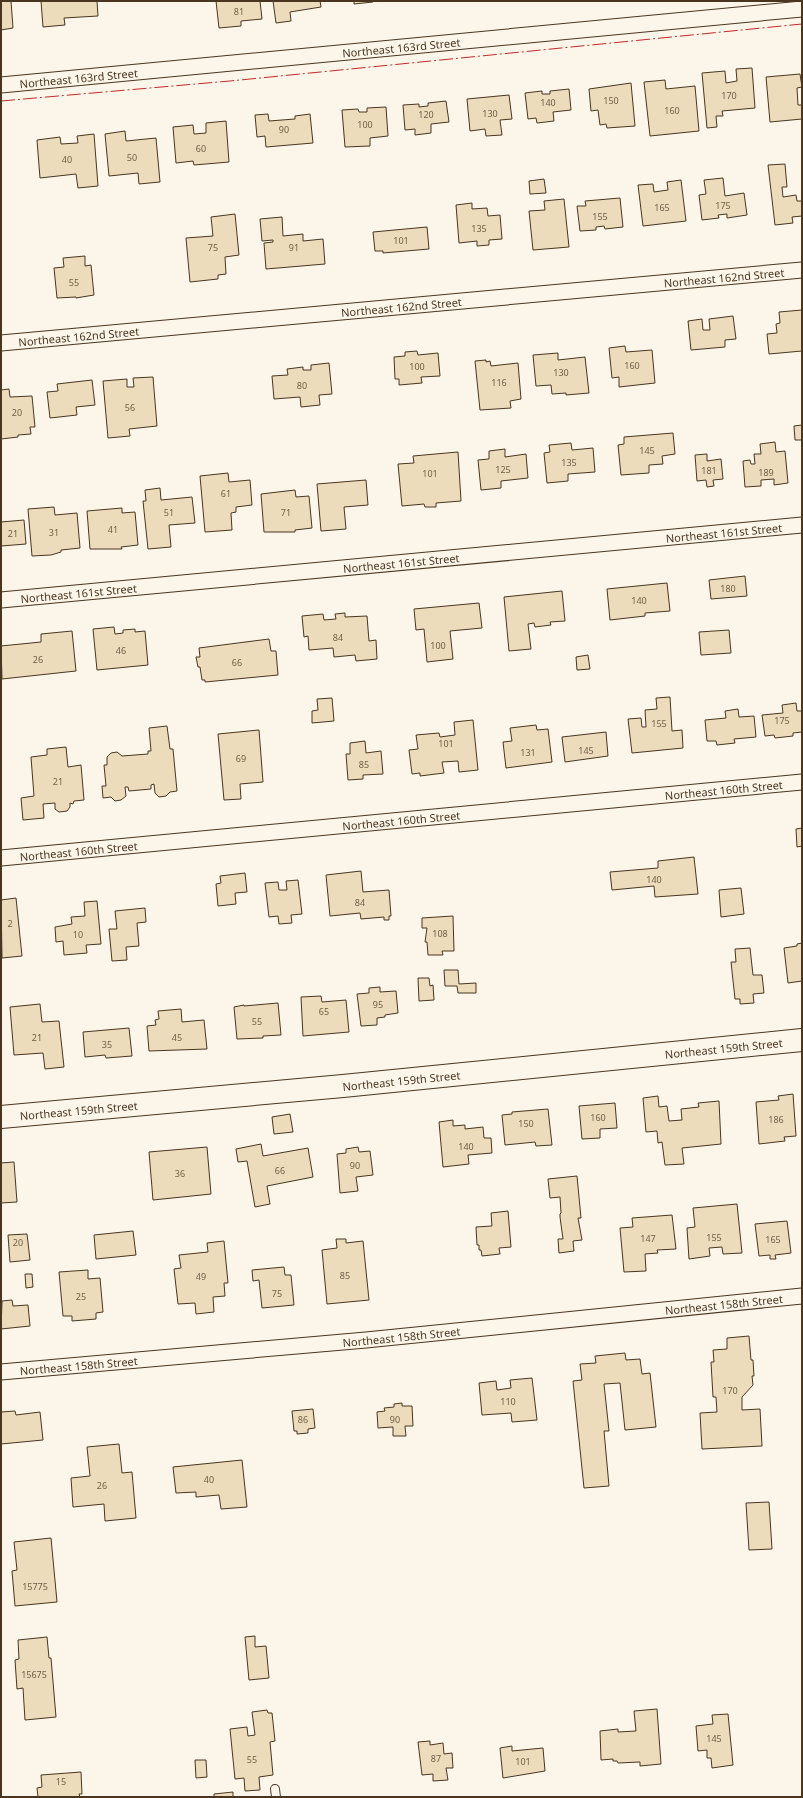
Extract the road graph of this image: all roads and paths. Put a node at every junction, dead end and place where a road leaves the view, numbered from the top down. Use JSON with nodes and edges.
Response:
{"nodes":[{"id":1,"x":802,"y":9,"type":"edge"},
{"id":2,"x":1,"y":85,"type":"edge"},
{"id":3,"x":802,"y":270,"type":"edge"},
{"id":4,"x":1,"y":343,"type":"edge"},
{"id":5,"x":802,"y":525,"type":"edge"},
{"id":6,"x":1,"y":600,"type":"edge"},
{"id":7,"x":802,"y":782,"type":"edge"},
{"id":8,"x":1,"y":858,"type":"edge"},
{"id":9,"x":802,"y":1040,"type":"edge"},
{"id":10,"x":1,"y":1117,"type":"edge"},
{"id":11,"x":802,"y":1296,"type":"edge"},
{"id":12,"x":1,"y":1372,"type":"edge"}],
"edges":[{"from":1,"to":2,"type":"street","name":"Northeast 163rd Street"},
{"from":3,"to":4,"type":"street","name":"Northeast 162nd Street"},
{"from":5,"to":6,"type":"street","name":"Northeast 161st Street"},
{"from":7,"to":8,"type":"street","name":"Northeast 160th Street"},
{"from":9,"to":10,"type":"street","name":"Northeast 159th Street"},
{"from":11,"to":12,"type":"street","name":"Northeast 158th Street"}]}
